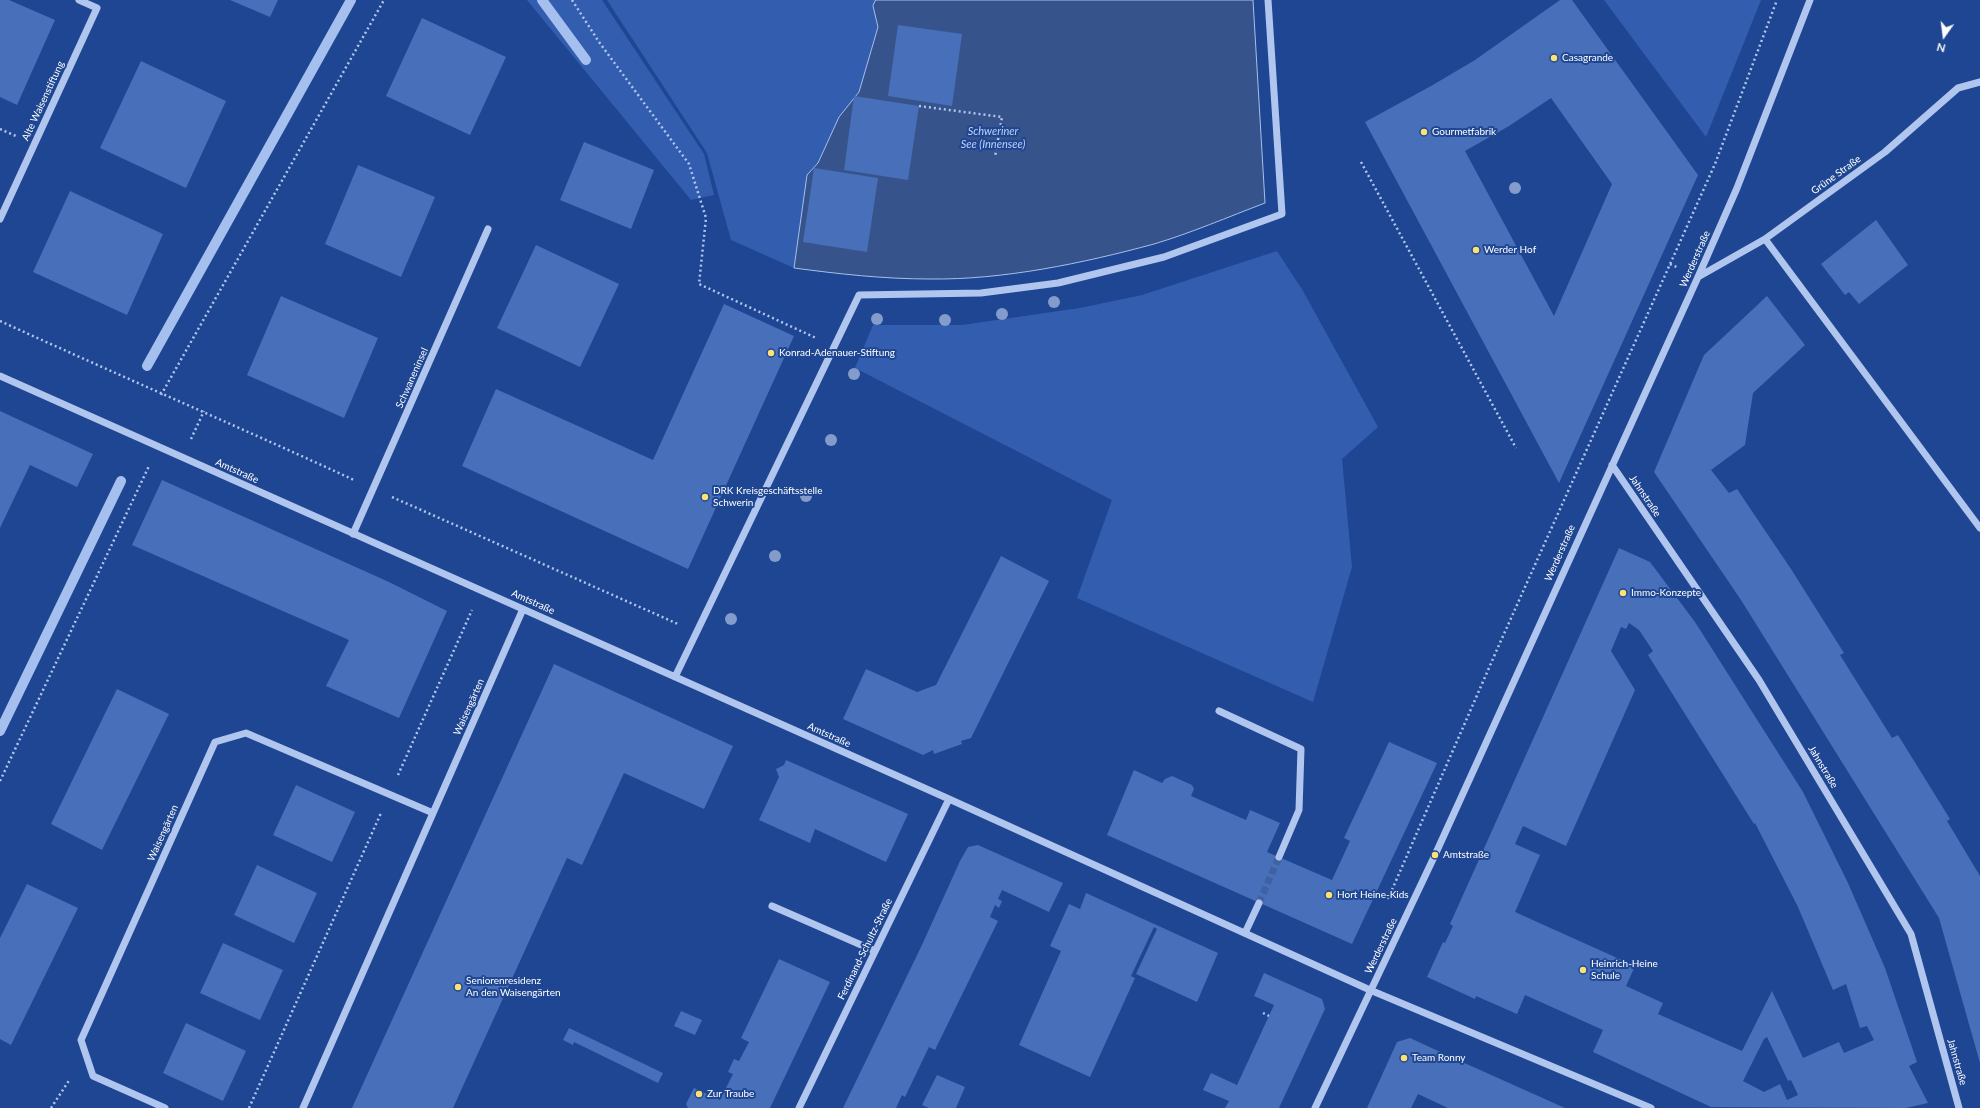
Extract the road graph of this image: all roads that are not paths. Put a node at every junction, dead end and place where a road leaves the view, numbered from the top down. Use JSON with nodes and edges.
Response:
{"nodes":[{"id":1,"x":79,"y":0,"type":"edge"},
{"id":2,"x":1268,"y":0,"type":"edge"},
{"id":3,"x":1810,"y":0,"type":"edge"},
{"id":4,"x":1980,"y":82,"type":"edge"},
{"id":5,"x":0,"y":219,"type":"edge"},
{"id":6,"x":488,"y":229,"type":"dead end"},
{"id":7,"x":1765,"y":239,"type":"junction"},
{"id":8,"x":1698,"y":277,"type":"junction"},
{"id":9,"x":0,"y":376,"type":"edge"},
{"id":10,"x":1612,"y":465,"type":"junction"},
{"id":11,"x":1980,"y":528,"type":"edge"},
{"id":12,"x":353,"y":534,"type":"junction"},
{"id":13,"x":523,"y":609,"type":"junction"},
{"id":14,"x":675,"y":677,"type":"junction"},
{"id":15,"x":1219,"y":711,"type":"dead end"},
{"id":16,"x":949,"y":799,"type":"junction"},
{"id":17,"x":433,"y":813,"type":"junction"},
{"id":18,"x":1279,"y":857,"type":"tunnel mouth"},
{"id":19,"x":1259,"y":903,"type":"tunnel mouth"},
{"id":20,"x":772,"y":906,"type":"dead end"},
{"id":21,"x":1246,"y":933,"type":"junction"},
{"id":22,"x":875,"y":951,"type":"junction"},
{"id":23,"x":1370,"y":990,"type":"junction"},
{"id":24,"x":164,"y":1108,"type":"edge"},
{"id":25,"x":302,"y":1108,"type":"edge"},
{"id":26,"x":799,"y":1108,"type":"edge"},
{"id":27,"x":1314,"y":1108,"type":"edge"},
{"id":28,"x":1652,"y":1108,"type":"edge"},
{"id":29,"x":1959,"y":1108,"type":"edge"}],
"edges":[{"from":1,"to":5,"type":"street","name":"Alte Waisenstiftung"},
{"from":2,"to":14,"type":"street"},
{"from":3,"to":8,"type":"street","name":"Werderstraße"},
{"from":4,"to":7,"type":"street","name":"Grüne Straße"},
{"from":6,"to":12,"type":"street","name":"Schwaneninsel"},
{"from":7,"to":8,"type":"street","name":"Grüne Straße"},
{"from":7,"to":11,"type":"street"},
{"from":8,"to":10,"type":"street","name":"Werderstraße"},
{"from":9,"to":12,"type":"street","name":"Amtstraße"},
{"from":10,"to":23,"type":"street","name":"Werderstraße"},
{"from":10,"to":29,"type":"street","name":"Jahnstraße"},
{"from":12,"to":13,"type":"street","name":"Amtstraße"},
{"from":13,"to":14,"type":"street","name":"Amtstraße"},
{"from":13,"to":17,"type":"street","name":"Waisengärten"},
{"from":14,"to":16,"type":"street","name":"Amtstraße"},
{"from":15,"to":18,"type":"street"},
{"from":16,"to":21,"type":"street","name":"Amtstraße"},
{"from":16,"to":22,"type":"street","name":"Ferdinand-Schultz-Straße"},
{"from":17,"to":24,"type":"street","name":"Waisengärten"},
{"from":17,"to":25,"type":"street","name":"Waisengärten"},
{"from":19,"to":21,"type":"street"},
{"from":20,"to":22,"type":"street"},
{"from":21,"to":23,"type":"street","name":"Amtstraße"},
{"from":22,"to":26,"type":"street","name":"Ferdinand-Schultz-Straße"},
{"from":23,"to":27,"type":"street","name":"Werderstraße"},
{"from":23,"to":28,"type":"street","name":"Amtstraße"}]}
